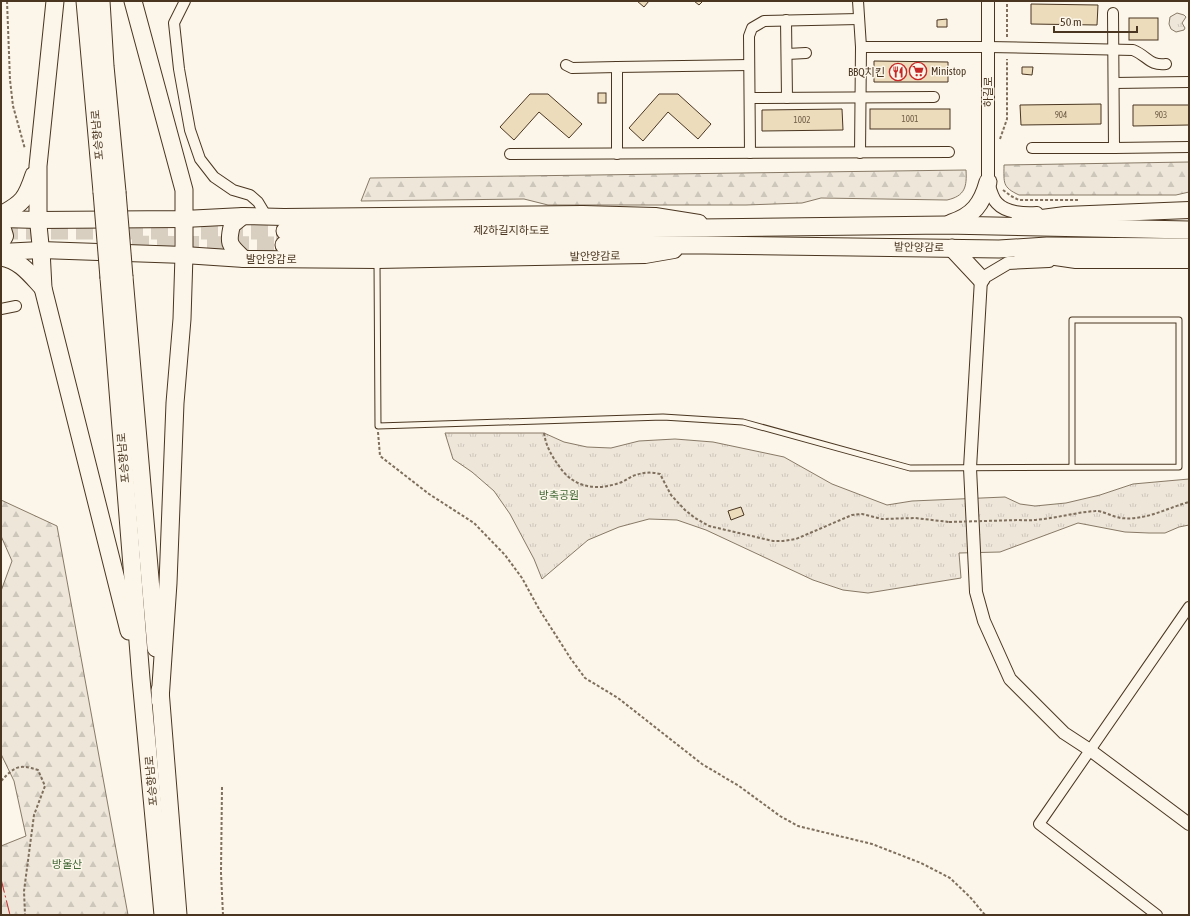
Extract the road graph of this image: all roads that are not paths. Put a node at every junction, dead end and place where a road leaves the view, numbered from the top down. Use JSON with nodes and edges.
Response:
{"nodes":[{"id":1,"x":55,"y":1,"type":"edge"},
{"id":2,"x":86,"y":1,"type":"edge"},
{"id":3,"x":101,"y":1,"type":"edge"},
{"id":4,"x":133,"y":1,"type":"edge"},
{"id":5,"x":185,"y":1,"type":"edge"},
{"id":6,"x":858,"y":1,"type":"edge"},
{"id":7,"x":988,"y":1,"type":"edge"},
{"id":8,"x":1113,"y":13,"type":"dead end"},
{"id":9,"x":859,"y":19,"type":"junction"},
{"id":10,"x":786,"y":20,"type":"junction"},
{"id":11,"x":861,"y":47,"type":"junction"},
{"id":12,"x":988,"y":47,"type":"junction"},
{"id":13,"x":1113,"y":50,"type":"junction"},
{"id":14,"x":806,"y":53,"type":"dead end"},
{"id":15,"x":787,"y":54,"type":"junction"},
{"id":16,"x":1166,"y":64,"type":"dead end"},
{"id":17,"x":566,"y":65,"type":"dead end"},
{"id":18,"x":749,"y":65,"type":"junction"},
{"id":19,"x":617,"y":68,"type":"junction"},
{"id":20,"x":1189,"y":82,"type":"edge"},
{"id":21,"x":1114,"y":83,"type":"junction"},
{"id":22,"x":934,"y":97,"type":"dead end"},
{"id":23,"x":750,"y":98,"type":"junction"},
{"id":24,"x":787,"y":98,"type":"junction"},
{"id":25,"x":860,"y":98,"type":"junction"},
{"id":26,"x":1189,"y":147,"type":"edge"},
{"id":27,"x":1032,"y":148,"type":"dead end"},
{"id":28,"x":1114,"y":148,"type":"junction"},
{"id":29,"x":949,"y":152,"type":"dead end"},
{"id":30,"x":750,"y":153,"type":"junction"},
{"id":31,"x":860,"y":153,"type":"junction"},
{"id":32,"x":510,"y":154,"type":"dead end"},
{"id":33,"x":617,"y":154,"type":"junction"},
{"id":34,"x":38,"y":163,"type":"junction"},
{"id":35,"x":994,"y":184,"type":"junction"},
{"id":36,"x":110,"y":192,"type":"junction"},
{"id":37,"x":1189,"y":210,"type":"edge"},
{"id":38,"x":1149,"y":211,"type":"junction"},
{"id":39,"x":1,"y":215,"type":"edge"},
{"id":40,"x":243,"y":216,"type":"junction"},
{"id":41,"x":264,"y":217,"type":"junction"},
{"id":42,"x":1,"y":219,"type":"edge"},
{"id":43,"x":184,"y":219,"type":"junction"},
{"id":44,"x":38,"y":220,"type":"junction"},
{"id":45,"x":1,"y":223,"type":"edge"},
{"id":46,"x":946,"y":225,"type":"junction"},
{"id":47,"x":990,"y":225,"type":"junction"},
{"id":48,"x":736,"y":228,"type":"junction"},
{"id":49,"x":1189,"y":230,"type":"edge"},
{"id":50,"x":1,"y":243,"type":"edge"},
{"id":51,"x":705,"y":245,"type":"junction"},
{"id":52,"x":1189,"y":247,"type":"edge"},
{"id":53,"x":952,"y":248,"type":"junction"},
{"id":54,"x":999,"y":249,"type":"junction"},
{"id":55,"x":41,"y":250,"type":"junction"},
{"id":56,"x":1,"y":252,"type":"edge"},
{"id":57,"x":184,"y":255,"type":"junction"},
{"id":58,"x":1,"y":257,"type":"edge"},
{"id":59,"x":244,"y":259,"type":"junction"},
{"id":60,"x":377,"y":260,"type":"junction"},
{"id":61,"x":1076,"y":260,"type":"junction"},
{"id":62,"x":1189,"y":260,"type":"edge"},
{"id":63,"x":116,"y":278,"type":"junction"},
{"id":64,"x":981,"y":279,"type":"junction"},
{"id":65,"x":43,"y":288,"type":"junction"},
{"id":66,"x":16,"y":306,"type":"dead end"},
{"id":67,"x":1,"y":309,"type":"edge"},
{"id":68,"x":1072,"y":467,"type":"junction"},
{"id":69,"x":970,"y":468,"type":"junction"},
{"id":70,"x":1189,"y":607,"type":"edge"},
{"id":71,"x":141,"y":679,"type":"junction"},
{"id":72,"x":160,"y":700,"type":"junction"},
{"id":73,"x":1090,"y":750,"type":"junction"},
{"id":74,"x":1189,"y":824,"type":"edge"},
{"id":75,"x":163,"y":915,"type":"edge"},
{"id":76,"x":178,"y":915,"type":"edge"},
{"id":77,"x":1157,"y":915,"type":"edge"}],
"edges":[{"from":1,"to":34,"type":"highway"},
{"from":2,"to":36,"type":"highway","name":"포승향남로"},
{"from":3,"to":36,"type":"highway","name":"포승향남로"},
{"from":4,"to":43,"type":"highway"},
{"from":5,"to":41,"type":"street"},
{"from":6,"to":9,"type":"street"},
{"from":7,"to":12,"type":"street","name":"하길로"},
{"from":8,"to":13,"type":"street"},
{"from":9,"to":10,"type":"street"},
{"from":9,"to":11,"type":"street"},
{"from":10,"to":15,"type":"street"},
{"from":10,"to":18,"type":"street"},
{"from":11,"to":12,"type":"street"},
{"from":11,"to":25,"type":"street"},
{"from":12,"to":13,"type":"street"},
{"from":12,"to":35,"type":"street","name":"하길로"},
{"from":13,"to":16,"type":"street"},
{"from":13,"to":21,"type":"street"},
{"from":14,"to":15,"type":"street"},
{"from":15,"to":24,"type":"street"},
{"from":17,"to":19,"type":"street"},
{"from":18,"to":19,"type":"street"},
{"from":18,"to":23,"type":"street"},
{"from":19,"to":33,"type":"street"},
{"from":20,"to":21,"type":"street"},
{"from":21,"to":28,"type":"street"},
{"from":22,"to":25,"type":"street"},
{"from":23,"to":24,"type":"street"},
{"from":23,"to":30,"type":"street"},
{"from":24,"to":25,"type":"street"},
{"from":25,"to":31,"type":"street"},
{"from":26,"to":28,"type":"street"},
{"from":27,"to":28,"type":"street"},
{"from":29,"to":31,"type":"street"},
{"from":30,"to":31,"type":"street"},
{"from":30,"to":33,"type":"street"},
{"from":32,"to":33,"type":"street"},
{"from":34,"to":39,"type":"highway"},
{"from":34,"to":44,"type":"highway"},
{"from":35,"to":38,"type":"street"},
{"from":35,"to":46,"type":"highway"},
{"from":36,"to":63,"type":"highway","name":"포승향남로","bridge":true},
{"from":37,"to":38,"type":"main road"},
{"from":38,"to":47,"type":"main road"},
{"from":40,"to":41,"type":"main road","name":"발안양감로"},
{"from":40,"to":43,"type":"main road","name":"발안양감로"},
{"from":40,"to":59,"type":"main road"},
{"from":41,"to":48,"type":"main road","name":"발안양감로"},
{"from":42,"to":44,"type":"main road","name":"발안양감로"},
{"from":43,"to":44,"type":"main road","name":"발안양감로"},
{"from":43,"to":57,"type":"highway"},
{"from":44,"to":55,"type":"main road"},
{"from":45,"to":50,"type":"main road"},
{"from":46,"to":47,"type":"highway","name":"발안양감로"},
{"from":46,"to":48,"type":"highway","name":"발안양감로"},
{"from":47,"to":49,"type":"highway","name":"발안양감로"},
{"from":48,"to":51,"type":"highway","name":"제2하길지하도로"},
{"from":51,"to":53,"type":"highway","name":"발안양감로"},
{"from":51,"to":60,"type":"main road","name":"발안양감로"},
{"from":52,"to":54,"type":"highway","name":"발안양감로"},
{"from":53,"to":54,"type":"highway","name":"발안양감로"},
{"from":53,"to":64,"type":"highway"},
{"from":54,"to":61,"type":"main road"},
{"from":55,"to":56,"type":"main road","name":"발안양감로"},
{"from":55,"to":57,"type":"main road","name":"발안양감로"},
{"from":55,"to":65,"type":"highway"},
{"from":57,"to":59,"type":"main road","name":"발안양감로"},
{"from":57,"to":72,"type":"highway"},
{"from":58,"to":65,"type":"highway"},
{"from":59,"to":60,"type":"main road","name":"발안양감로"},
{"from":60,"to":69,"type":"lane"},
{"from":61,"to":62,"type":"main road"},
{"from":61,"to":64,"type":"street"},
{"from":63,"to":71,"type":"highway","name":"포승향남로"},
{"from":63,"to":72,"type":"highway","name":"포승향남로"},
{"from":64,"to":69,"type":"street"},
{"from":65,"to":71,"type":"highway"},
{"from":66,"to":67,"type":"street"},
{"from":68,"to":68,"type":"lane"},
{"from":68,"to":69,"type":"lane"},
{"from":69,"to":73,"type":"street"},
{"from":70,"to":73,"type":"street"},
{"from":71,"to":75,"type":"highway","name":"포승향남로"},
{"from":72,"to":76,"type":"highway","name":"포승향남로"},
{"from":73,"to":74,"type":"street"},
{"from":73,"to":77,"type":"street"}]}
